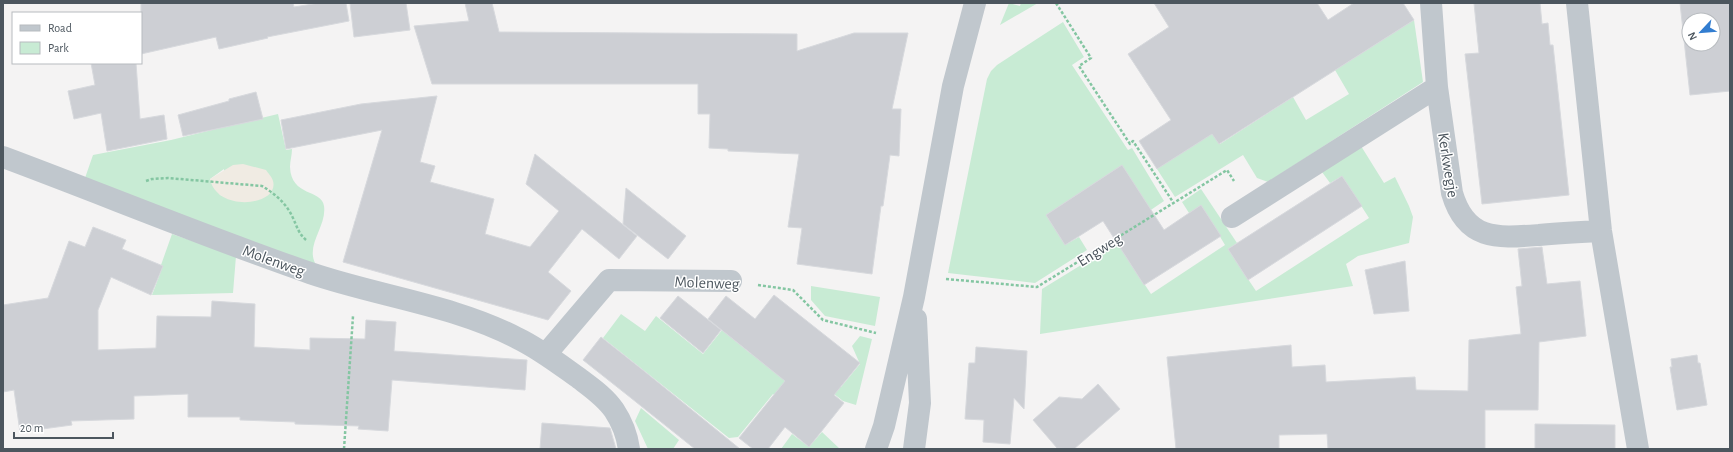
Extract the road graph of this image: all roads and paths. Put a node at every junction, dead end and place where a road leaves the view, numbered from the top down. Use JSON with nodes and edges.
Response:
{"nodes":[{"id":1,"x":975,"y":3,"type":"edge"},
{"id":2,"x":1056,"y":3,"type":"edge"},
{"id":3,"x":1431,"y":3,"type":"edge"},
{"id":4,"x":1577,"y":3,"type":"edge"},
{"id":5,"x":1437,"y":87,"type":"junction"},
{"id":6,"x":3,"y":157,"type":"edge"},
{"id":7,"x":119,"y":202,"type":"junction"},
{"id":8,"x":1173,"y":202,"type":"junction"},
{"id":9,"x":1250,"y":205,"type":"junction"},
{"id":10,"x":1232,"y":217,"type":"dead end"},
{"id":11,"x":1601,"y":230,"type":"junction"},
{"id":12,"x":309,"y":243,"type":"dead end"},
{"id":13,"x":731,"y":281,"type":"joint"},
{"id":14,"x":355,"y":285,"type":"junction"},
{"id":15,"x":916,"y":287,"type":"junction"},
{"id":16,"x":879,"y":334,"type":"dead end"},
{"id":17,"x":546,"y":354,"type":"junction"},
{"id":18,"x":344,"y":449,"type":"edge"},
{"id":19,"x":630,"y":449,"type":"edge"},
{"id":20,"x":876,"y":449,"type":"edge"},
{"id":21,"x":914,"y":449,"type":"edge"},
{"id":22,"x":1638,"y":449,"type":"edge"}],
"edges":[{"from":1,"to":15,"type":"street"},
{"from":2,"to":8,"type":"path"},
{"from":3,"to":5,"type":"street","name":"Kerkwegje"},
{"from":4,"to":11,"type":"street"},
{"from":5,"to":9,"type":"street"},
{"from":5,"to":11,"type":"street","name":"Kerkwegje"},
{"from":6,"to":7,"type":"street","name":"Molenweg"},
{"from":7,"to":12,"type":"path"},
{"from":7,"to":14,"type":"street","name":"Molenweg"},
{"from":8,"to":9,"type":"path","name":"Engweg"},
{"from":8,"to":15,"type":"path","name":"Engweg"},
{"from":9,"to":10,"type":"street"},
{"from":11,"to":22,"type":"street"},
{"from":13,"to":16,"type":"path","name":"Molenweg"},
{"from":13,"to":17,"type":"street","name":"Molenweg"},
{"from":14,"to":17,"type":"street","name":"Molenweg"},
{"from":14,"to":18,"type":"path"},
{"from":15,"to":20,"type":"street"},
{"from":15,"to":21,"type":"street"},
{"from":17,"to":19,"type":"street","name":"Molenweg"}]}
